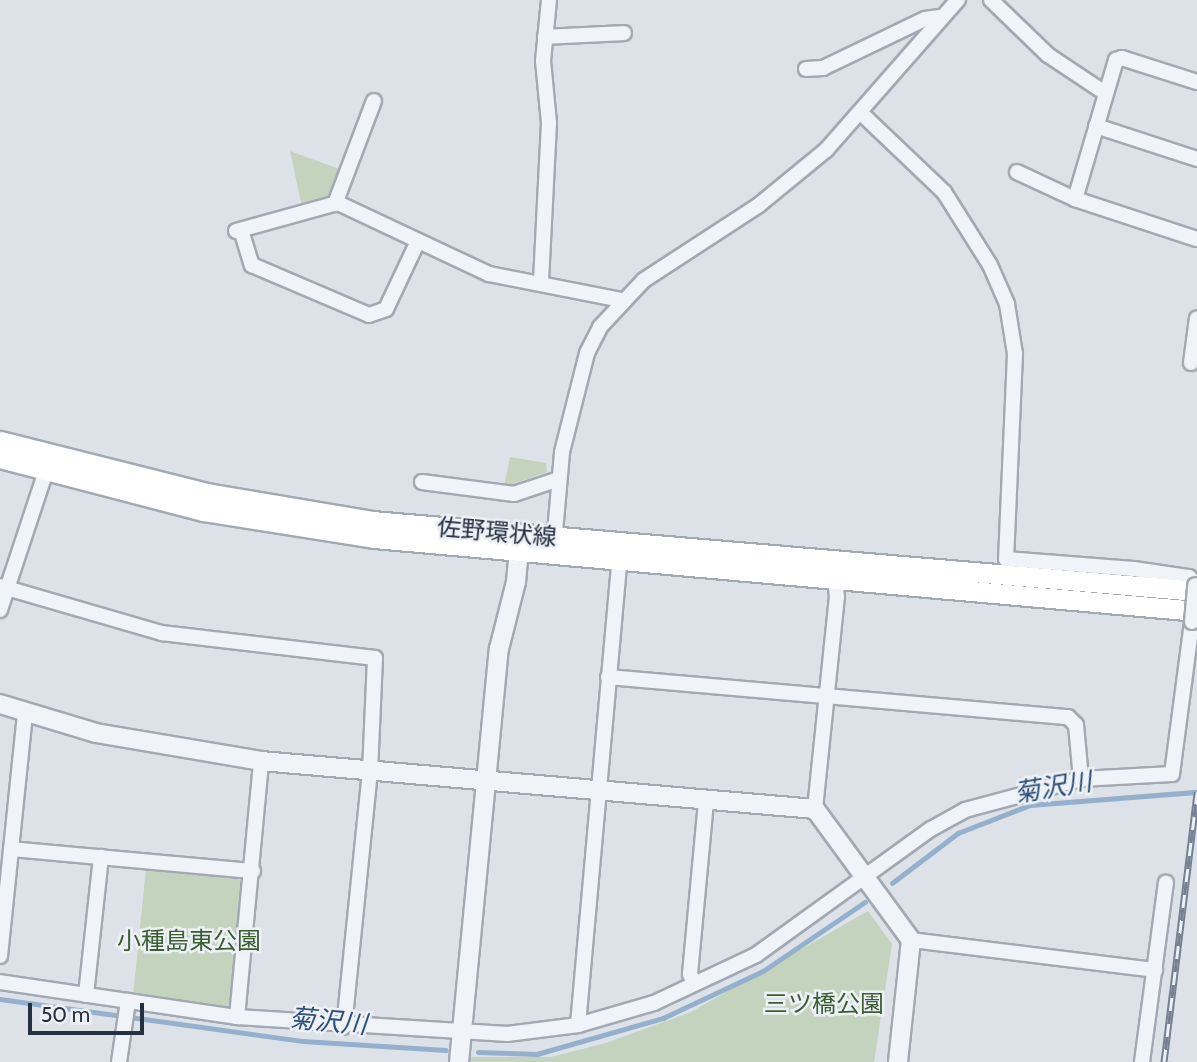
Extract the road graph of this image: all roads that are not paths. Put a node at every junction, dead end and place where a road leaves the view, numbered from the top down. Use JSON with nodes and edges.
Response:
{"nodes":[{"id":1,"x":549,"y":0,"type":"edge"},
{"id":2,"x":958,"y":0,"type":"edge"},
{"id":3,"x":991,"y":0,"type":"edge"},
{"id":4,"x":940,"y":17,"type":"junction"},
{"id":5,"x":624,"y":33,"type":"dead end"},
{"id":6,"x":545,"y":37,"type":"junction"},
{"id":7,"x":806,"y":69,"type":"dead end"},
{"id":8,"x":1197,"y":82,"type":"edge"},
{"id":9,"x":1105,"y":93,"type":"junction"},
{"id":10,"x":374,"y":101,"type":"dead end"},
{"id":11,"x":861,"y":113,"type":"junction"},
{"id":12,"x":1096,"y":126,"type":"junction"},
{"id":13,"x":1197,"y":159,"type":"edge"},
{"id":14,"x":1017,"y":172,"type":"dead end"},
{"id":15,"x":1075,"y":199,"type":"junction"},
{"id":16,"x":335,"y":204,"type":"junction"},
{"id":17,"x":1197,"y":239,"type":"edge"},
{"id":18,"x":418,"y":242,"type":"junction"},
{"id":19,"x":541,"y":281,"type":"junction"},
{"id":20,"x":621,"y":300,"type":"junction"},
{"id":21,"x":1197,"y":318,"type":"edge"},
{"id":22,"x":1191,"y":363,"type":"dead end"},
{"id":23,"x":0,"y":441,"type":"edge"},
{"id":24,"x":0,"y":458,"type":"edge"},
{"id":25,"x":48,"y":464,"type":"junction"},
{"id":26,"x":559,"y":479,"type":"junction"},
{"id":27,"x":422,"y":482,"type":"dead end"},
{"id":28,"x":520,"y":544,"type":"junction"},
{"id":29,"x":553,"y":547,"type":"junction"},
{"id":30,"x":619,"y":562,"type":"junction"},
{"id":31,"x":834,"y":571,"type":"junction"},
{"id":32,"x":999,"y":585,"type":"junction"},
{"id":33,"x":4,"y":588,"type":"edge"},
{"id":34,"x":1196,"y":588,"type":"edge"},
{"id":35,"x":0,"y":610,"type":"edge"},
{"id":36,"x":1194,"y":617,"type":"edge"},
{"id":37,"x":608,"y":677,"type":"junction"},
{"id":38,"x":828,"y":695,"type":"junction"},
{"id":39,"x":0,"y":704,"type":"edge"},
{"id":40,"x":25,"y":713,"type":"junction"},
{"id":41,"x":261,"y":761,"type":"junction"},
{"id":42,"x":370,"y":771,"type":"junction"},
{"id":43,"x":1081,"y":779,"type":"junction"},
{"id":44,"x":485,"y":780,"type":"junction"},
{"id":45,"x":598,"y":790,"type":"junction"},
{"id":46,"x":706,"y":800,"type":"junction"},
{"id":47,"x":815,"y":809,"type":"junction"},
{"id":48,"x":11,"y":849,"type":"junction"},
{"id":49,"x":101,"y":857,"type":"junction"},
{"id":50,"x":253,"y":871,"type":"junction"},
{"id":51,"x":867,"y":876,"type":"junction"},
{"id":52,"x":1166,"y":883,"type":"dead end"},
{"id":53,"x":911,"y":940,"type":"junction"},
{"id":54,"x":0,"y":956,"type":"edge"},
{"id":55,"x":1155,"y":970,"type":"junction"},
{"id":56,"x":0,"y":982,"type":"edge"},
{"id":57,"x":694,"y":983,"type":"junction"},
{"id":58,"x":86,"y":995,"type":"junction"},
{"id":59,"x":128,"y":1005,"type":"junction"},
{"id":60,"x":237,"y":1017,"type":"junction"},
{"id":61,"x":579,"y":1026,"type":"junction"},
{"id":62,"x":344,"y":1027,"type":"junction"},
{"id":63,"x":462,"y":1032,"type":"junction"},
{"id":64,"x":120,"y":1062,"type":"edge"},
{"id":65,"x":460,"y":1062,"type":"edge"},
{"id":66,"x":898,"y":1062,"type":"edge"},
{"id":67,"x":1142,"y":1062,"type":"edge"}],
"edges":[{"from":1,"to":6,"type":"street"},
{"from":2,"to":4,"type":"street"},
{"from":3,"to":9,"type":"street"},
{"from":4,"to":7,"type":"street"},
{"from":4,"to":11,"type":"street"},
{"from":5,"to":6,"type":"street"},
{"from":6,"to":19,"type":"street"},
{"from":8,"to":9,"type":"street"},
{"from":9,"to":12,"type":"street"},
{"from":10,"to":16,"type":"street"},
{"from":11,"to":20,"type":"street"},
{"from":11,"to":34,"type":"street"},
{"from":12,"to":13,"type":"street"},
{"from":12,"to":15,"type":"street"},
{"from":14,"to":15,"type":"street"},
{"from":15,"to":17,"type":"street"},
{"from":16,"to":18,"type":"street"},
{"from":16,"to":18,"type":"street"},
{"from":18,"to":19,"type":"street"},
{"from":19,"to":20,"type":"street"},
{"from":20,"to":26,"type":"street"},
{"from":21,"to":22,"type":"street"},
{"from":23,"to":25,"type":"main road","name":"佐野環状線"},
{"from":24,"to":25,"type":"main road","name":"佐野環状線"},
{"from":25,"to":28,"type":"main road","name":"佐野環状線"},
{"from":25,"to":33,"type":"street"},
{"from":26,"to":27,"type":"street"},
{"from":26,"to":29,"type":"street"},
{"from":28,"to":29,"type":"main road","name":"佐野環状線"},
{"from":28,"to":44,"type":"street"},
{"from":29,"to":30,"type":"main road","name":"佐野環状線"},
{"from":29,"to":31,"type":"main road","name":"佐野環状線"},
{"from":30,"to":31,"type":"main road","name":"佐野環状線"},
{"from":30,"to":37,"type":"street"},
{"from":31,"to":32,"type":"main road","name":"佐野環状線"},
{"from":31,"to":38,"type":"street"},
{"from":32,"to":34,"type":"main road"},
{"from":32,"to":36,"type":"main road"},
{"from":33,"to":35,"type":"street"},
{"from":33,"to":42,"type":"street"},
{"from":34,"to":36,"type":"street","bridge":true},
{"from":36,"to":43,"type":"street"},
{"from":37,"to":38,"type":"street"},
{"from":37,"to":45,"type":"street"},
{"from":38,"to":43,"type":"street"},
{"from":38,"to":47,"type":"street"},
{"from":39,"to":40,"type":"street"},
{"from":40,"to":41,"type":"street"},
{"from":40,"to":48,"type":"street"},
{"from":41,"to":42,"type":"street"},
{"from":41,"to":50,"type":"street"},
{"from":42,"to":44,"type":"street"},
{"from":42,"to":62,"type":"street"},
{"from":43,"to":51,"type":"street"},
{"from":44,"to":45,"type":"street"},
{"from":44,"to":63,"type":"street"},
{"from":45,"to":46,"type":"street"},
{"from":45,"to":61,"type":"street"},
{"from":46,"to":47,"type":"street"},
{"from":46,"to":57,"type":"street"},
{"from":47,"to":51,"type":"street"},
{"from":48,"to":49,"type":"street"},
{"from":48,"to":54,"type":"street"},
{"from":49,"to":50,"type":"street"},
{"from":49,"to":58,"type":"street"},
{"from":50,"to":60,"type":"street"},
{"from":51,"to":53,"type":"street"},
{"from":51,"to":57,"type":"street"},
{"from":52,"to":55,"type":"street"},
{"from":53,"to":55,"type":"street"},
{"from":53,"to":66,"type":"street"},
{"from":55,"to":67,"type":"street"},
{"from":56,"to":58,"type":"street"},
{"from":57,"to":61,"type":"street"},
{"from":58,"to":59,"type":"street"},
{"from":59,"to":60,"type":"street"},
{"from":59,"to":64,"type":"street"},
{"from":60,"to":62,"type":"street"},
{"from":61,"to":63,"type":"street"},
{"from":62,"to":63,"type":"street"},
{"from":63,"to":65,"type":"street"}]}
